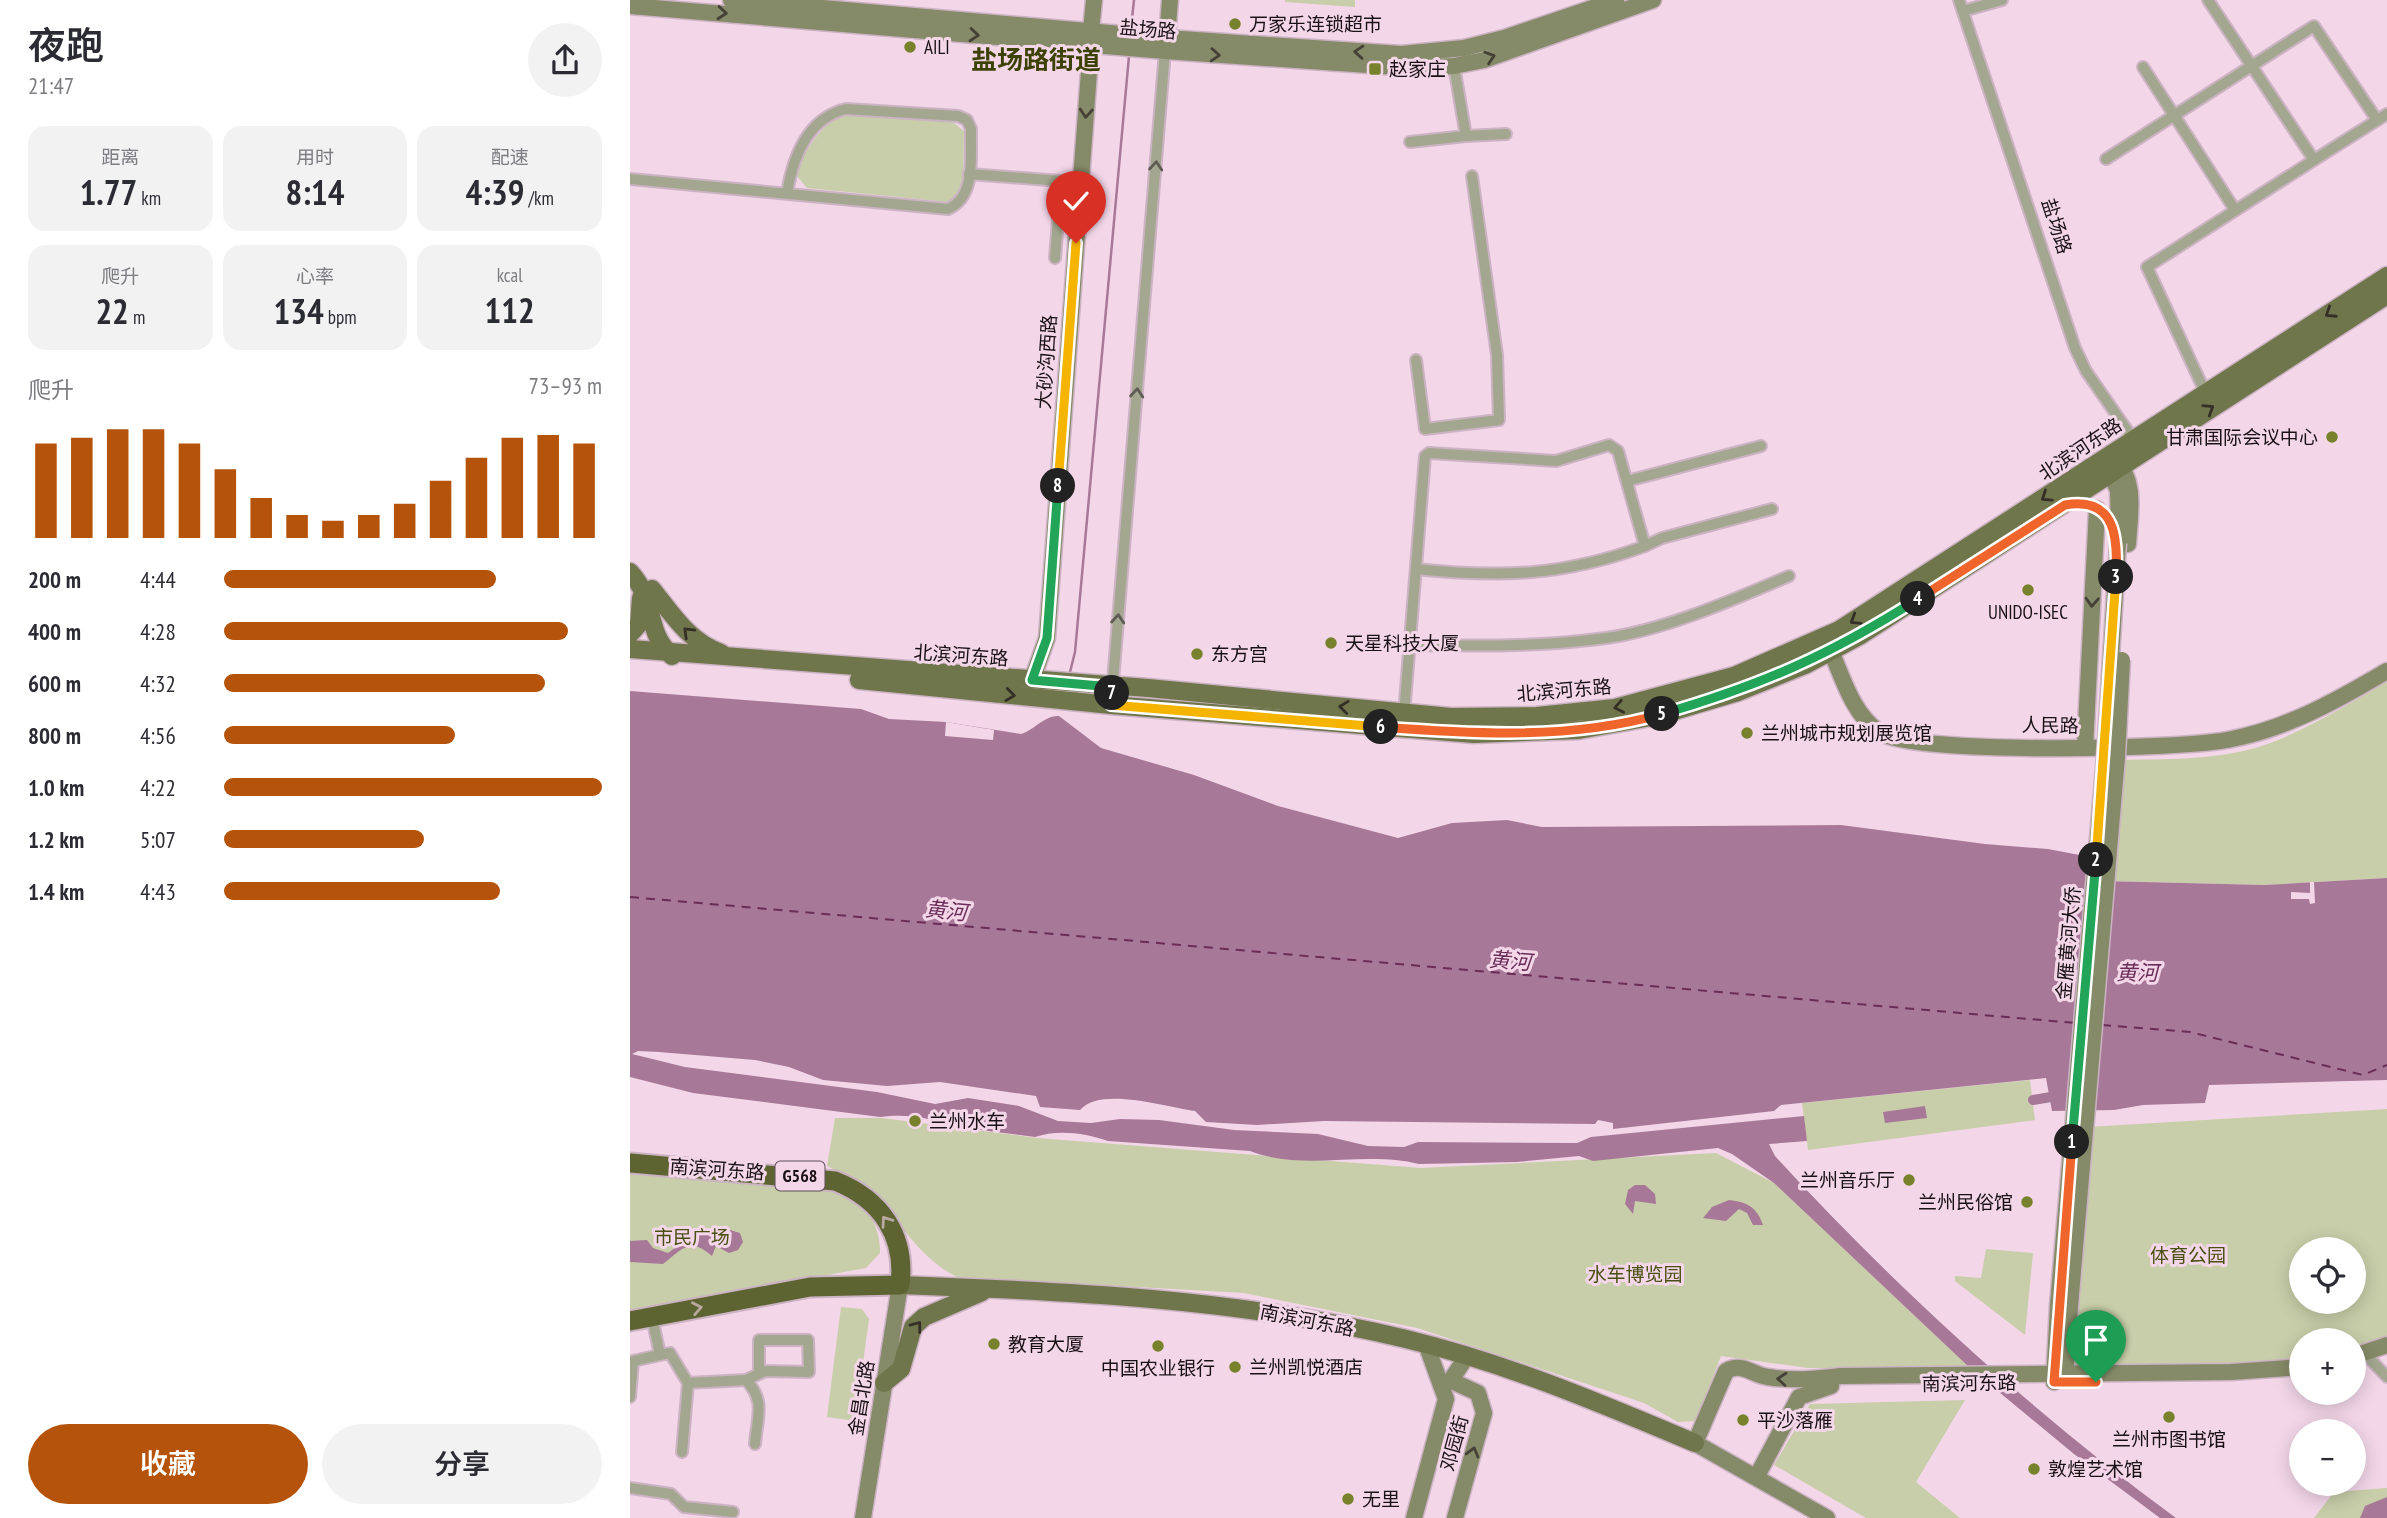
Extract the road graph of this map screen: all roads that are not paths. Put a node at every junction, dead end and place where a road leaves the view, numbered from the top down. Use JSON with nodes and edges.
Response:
{"nodes":[{"id":1,"x":730,"y":0,"type":"edge"},
{"id":2,"x":1094,"y":0,"type":"edge"},
{"id":3,"x":1170,"y":0,"type":"edge"},
{"id":4,"x":1616,"y":0,"type":"edge"},
{"id":5,"x":1653,"y":0,"type":"edge"},
{"id":6,"x":2002,"y":0,"type":"edge"},
{"id":7,"x":2208,"y":0,"type":"edge"},
{"id":8,"x":838,"y":4,"type":"edge"},
{"id":9,"x":1961,"y":5,"type":"edge"},
{"id":10,"x":630,"y":6,"type":"edge"},
{"id":11,"x":1098,"y":38,"type":"junction"},
{"id":12,"x":1166,"y":44,"type":"junction"},
{"id":13,"x":1454,"y":66,"type":"junction"},
{"id":14,"x":2143,"y":66,"type":"dead end"},
{"id":15,"x":2251,"y":66,"type":"junction"},
{"id":16,"x":2174,"y":116,"type":"junction"},
{"id":17,"x":2382,"y":117,"type":"edge"},
{"id":18,"x":1506,"y":134,"type":"dead end"},
{"id":19,"x":1466,"y":136,"type":"junction"},
{"id":20,"x":1410,"y":142,"type":"dead end"},
{"id":21,"x":2106,"y":159,"type":"dead end"},
{"id":22,"x":2314,"y":160,"type":"junction"},
{"id":23,"x":969,"y":174,"type":"junction"},
{"id":24,"x":1472,"y":176,"type":"dead end"},
{"id":25,"x":630,"y":179,"type":"edge"},
{"id":26,"x":787,"y":193,"type":"junction"},
{"id":27,"x":2235,"y":210,"type":"junction"},
{"id":28,"x":1055,"y":258,"type":"dead end"},
{"id":29,"x":2387,"y":276,"type":"edge"},
{"id":30,"x":2387,"y":295,"type":"edge"},
{"id":31,"x":1416,"y":360,"type":"dead end"},
{"id":32,"x":2206,"y":394,"type":"junction"},
{"id":33,"x":2137,"y":445,"type":"junction"},
{"id":34,"x":1760,"y":446,"type":"dead end"},
{"id":35,"x":2106,"y":456,"type":"junction"},
{"id":36,"x":2118,"y":470,"type":"junction"},
{"id":37,"x":1627,"y":481,"type":"junction"},
{"id":38,"x":2065,"y":505,"type":"junction"},
{"id":39,"x":1772,"y":509,"type":"dead end"},
{"id":40,"x":2097,"y":509,"type":"junction"},
{"id":41,"x":2123,"y":543,"type":"junction"},
{"id":42,"x":1644,"y":547,"type":"junction"},
{"id":43,"x":630,"y":562,"type":"edge"},
{"id":44,"x":1416,"y":569,"type":"junction"},
{"id":45,"x":1789,"y":576,"type":"dead end"},
{"id":46,"x":640,"y":580,"type":"edge"},
{"id":47,"x":630,"y":634,"type":"edge"},
{"id":48,"x":1408,"y":645,"type":"junction"},
{"id":49,"x":1831,"y":651,"type":"junction"},
{"id":50,"x":643,"y":652,"type":"edge"},
{"id":51,"x":738,"y":659,"type":"junction"},
{"id":52,"x":698,"y":666,"type":"junction"},
{"id":53,"x":2387,"y":671,"type":"edge"},
{"id":54,"x":1040,"y":680,"type":"junction"},
{"id":55,"x":1106,"y":696,"type":"junction"},
{"id":56,"x":1404,"y":714,"type":"junction"},
{"id":57,"x":2085,"y":747,"type":"junction"},
{"id":58,"x":631,"y":1163,"type":"edge"},
{"id":59,"x":900,"y":1285,"type":"junction"},
{"id":60,"x":992,"y":1289,"type":"junction"},
{"id":61,"x":652,"y":1317,"type":"junction"},
{"id":62,"x":630,"y":1321,"type":"edge"},
{"id":63,"x":1426,"y":1344,"type":"junction"},
{"id":64,"x":2387,"y":1345,"type":"edge"},
{"id":65,"x":2366,"y":1352,"type":"edge"},
{"id":66,"x":2387,"y":1354,"type":"edge"},
{"id":67,"x":660,"y":1355,"type":"junction"},
{"id":68,"x":1467,"y":1356,"type":"junction"},
{"id":69,"x":2371,"y":1360,"type":"junction"},
{"id":70,"x":632,"y":1361,"type":"edge"},
{"id":71,"x":2366,"y":1361,"type":"edge"},
{"id":72,"x":2289,"y":1368,"type":"edge"},
{"id":73,"x":759,"y":1373,"type":"junction"},
{"id":74,"x":2289,"y":1376,"type":"edge"},
{"id":75,"x":2387,"y":1377,"type":"edge"},
{"id":76,"x":1973,"y":1378,"type":"junction"},
{"id":77,"x":2060,"y":1378,"type":"junction"},
{"id":78,"x":746,"y":1380,"type":"junction"},
{"id":79,"x":688,"y":1383,"type":"junction"},
{"id":80,"x":884,"y":1383,"type":"junction"},
{"id":81,"x":630,"y":1396,"type":"edge"},
{"id":82,"x":1695,"y":1443,"type":"junction"},
{"id":83,"x":755,"y":1444,"type":"dead end"},
{"id":84,"x":682,"y":1452,"type":"dead end"},
{"id":85,"x":1757,"y":1476,"type":"junction"},
{"id":86,"x":630,"y":1488,"type":"edge"},
{"id":87,"x":733,"y":1512,"type":"dead end"},
{"id":88,"x":863,"y":1518,"type":"edge"},
{"id":89,"x":1414,"y":1518,"type":"edge"},
{"id":90,"x":1455,"y":1518,"type":"edge"},
{"id":91,"x":1827,"y":1518,"type":"edge"}],
"edges":[{"from":1,"to":8,"type":"main road","name":"盐场路"},
{"from":2,"to":11,"type":"main road","name":"大砂沟西路"},
{"from":3,"to":12,"type":"main road"},
{"from":4,"to":12,"type":"main road","name":"盐场路","one_way":true},
{"from":13,"to":5,"type":"main road","name":"盐场路","one_way":true},
{"from":6,"to":9,"type":"street"},
{"from":7,"to":15,"type":"street"},
{"from":8,"to":11,"type":"main road","name":"盐场路"},
{"from":9,"to":33,"type":"street","name":"盐场路"},
{"from":10,"to":11,"type":"main road","name":"盐场路","one_way":true},
{"from":11,"to":12,"type":"main road","name":"盐场路"},
{"from":11,"to":54,"type":"main road","name":"大砂沟西路","one_way":true},
{"from":12,"to":13,"type":"main road","name":"盐场路","one_way":true},
{"from":55,"to":12,"type":"street","one_way":true},
{"from":13,"to":19,"type":"street"},
{"from":14,"to":16,"type":"street"},
{"from":15,"to":16,"type":"street"},
{"from":15,"to":17,"type":"street"},
{"from":15,"to":22,"type":"street"},
{"from":16,"to":21,"type":"street"},
{"from":16,"to":27,"type":"street"},
{"from":17,"to":22,"type":"street"},
{"from":18,"to":19,"type":"street"},
{"from":19,"to":20,"type":"street"},
{"from":22,"to":27,"type":"street"},
{"from":23,"to":26,"type":"street"},
{"from":23,"to":26,"type":"street"},
{"from":23,"to":28,"type":"street"},
{"from":24,"to":31,"type":"street"},
{"from":25,"to":26,"type":"street"},
{"from":27,"to":32,"type":"street"},
{"from":29,"to":32,"type":"main road","name":"北滨河东路","one_way":true},
{"from":33,"to":30,"type":"main road","name":"北滨河东路","one_way":true},
{"from":32,"to":33,"type":"main road","name":"北滨河东路"},
{"from":33,"to":35,"type":"main road","name":"北滨河东路"},
{"from":33,"to":36,"type":"main road","name":"北滨河东路"},
{"from":34,"to":37,"type":"street"},
{"from":35,"to":36,"type":"main road"},
{"from":35,"to":56,"type":"main road","name":"北滨河东路","one_way":true},
{"from":36,"to":38,"type":"main road","name":"北滨河东路"},
{"from":36,"to":41,"type":"main road","name":"金雁黄河大侨"},
{"from":37,"to":42,"type":"street"},
{"from":37,"to":44,"type":"street"},
{"from":38,"to":40,"type":"main road"},
{"from":38,"to":49,"type":"main road","name":"北滨河东路"},
{"from":39,"to":42,"type":"street"},
{"from":40,"to":41,"type":"main road"},
{"from":40,"to":57,"type":"main road","one_way":true},
{"from":41,"to":77,"type":"main road","name":"金雁黄河大侨","bridge":true},
{"from":42,"to":44,"type":"street"},
{"from":43,"to":46,"type":"main road"},
{"from":44,"to":48,"type":"street"},
{"from":45,"to":48,"type":"street"},
{"from":46,"to":47,"type":"main road"},
{"from":46,"to":50,"type":"main road"},
{"from":51,"to":46,"type":"main road","one_way":true},
{"from":48,"to":56,"type":"street"},
{"from":49,"to":55,"type":"main road","name":"北滨河东路"},
{"from":49,"to":57,"type":"main road","name":"人民路"},
{"from":50,"to":51,"type":"main road","name":"北滨河东路"},
{"from":50,"to":52,"type":"main road","name":"北滨河东路"},
{"from":50,"to":52,"type":"main road"},
{"from":51,"to":54,"type":"main road","name":"北滨河东路"},
{"from":52,"to":55,"type":"main road","name":"北滨河东路","one_way":true},
{"from":53,"to":57,"type":"main road","name":"人民路"},
{"from":54,"to":55,"type":"main road","name":"北滨河东路"},
{"from":56,"to":55,"type":"main road","name":"北滨河东路","one_way":true},
{"from":59,"to":58,"type":"highway","name":"南滨河东路","number":"G568","one_way":true},
{"from":59,"to":60,"type":"main road","name":"南滨河东路"},
{"from":61,"to":59,"type":"highway","name":"南滨河东路","one_way":true},
{"from":59,"to":80,"type":"main road","name":"金昌北路"},
{"from":60,"to":63,"type":"main road","name":"南滨河东路"},
{"from":80,"to":60,"type":"main road","one_way":true},
{"from":61,"to":62,"type":"highway","name":"南滨河东路"},
{"from":61,"to":67,"type":"street"},
{"from":63,"to":68,"type":"main road","name":"南滨河东路"},
{"from":63,"to":89,"type":"main road","name":"邓园街"},
{"from":64,"to":65,"type":"main road"},
{"from":66,"to":69,"type":"main road"},
{"from":67,"to":70,"type":"street"},
{"from":67,"to":79,"type":"street"},
{"from":68,"to":82,"type":"main road","name":"南滨河东路"},
{"from":90,"to":68,"type":"main road","name":"邓园街","one_way":true},
{"from":69,"to":71,"type":"main road"},
{"from":69,"to":75,"type":"street"},
{"from":70,"to":81,"type":"street"},
{"from":72,"to":77,"type":"main road","name":"南滨河东路"},
{"from":73,"to":73,"type":"street"},
{"from":73,"to":78,"type":"street"},
{"from":74,"to":77,"type":"main road","name":"南滨河东路"},
{"from":76,"to":77,"type":"main road","name":"南滨河东路"},
{"from":76,"to":82,"type":"main road","name":"南滨河东路","one_way":true},
{"from":76,"to":85,"type":"main road","name":"南滨河东路"},
{"from":78,"to":79,"type":"street"},
{"from":78,"to":83,"type":"street"},
{"from":79,"to":84,"type":"street"},
{"from":80,"to":88,"type":"main road","name":"金昌北路"},
{"from":82,"to":85,"type":"main road","name":"南滨河东路"},
{"from":85,"to":91,"type":"main road"},
{"from":86,"to":87,"type":"street"}]}
